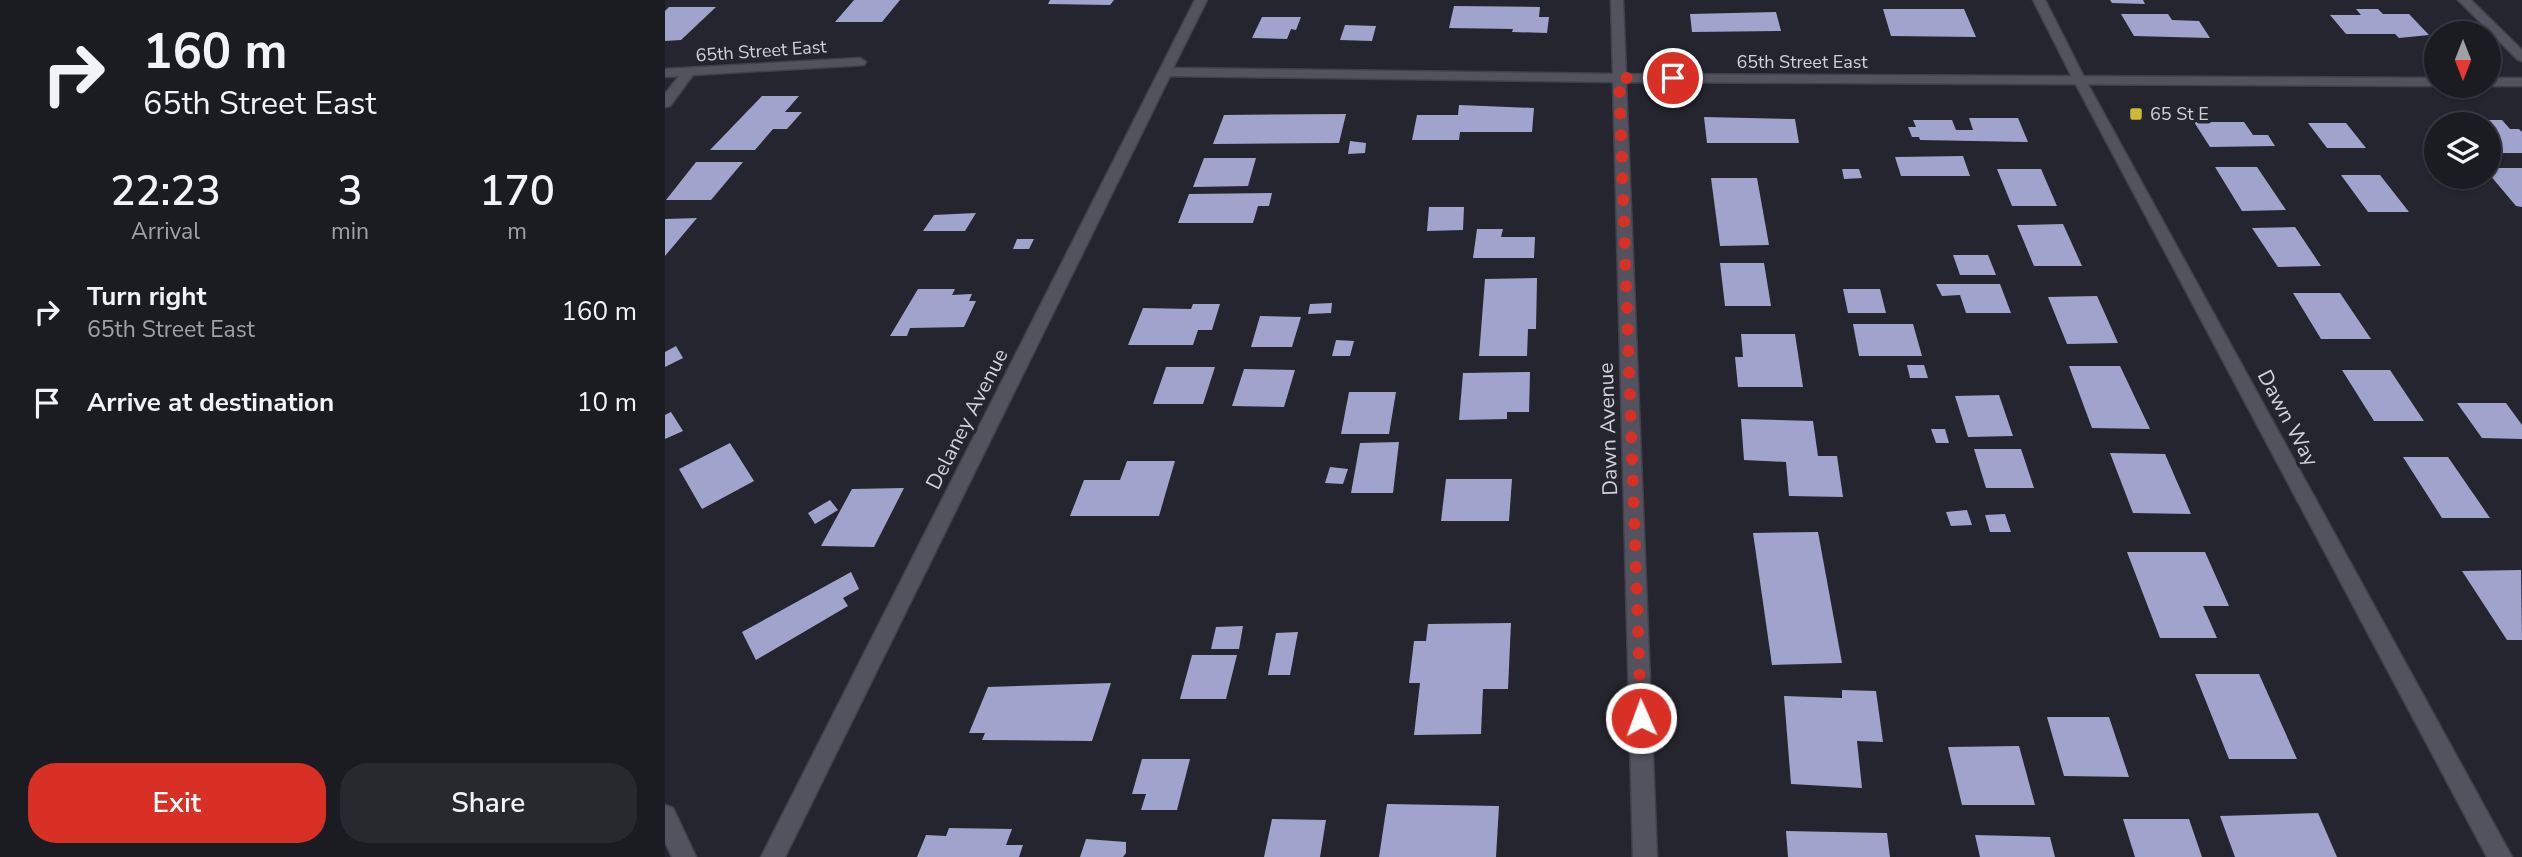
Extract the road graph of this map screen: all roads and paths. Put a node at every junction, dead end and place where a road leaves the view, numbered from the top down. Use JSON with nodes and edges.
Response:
{"nodes":[{"id":1,"x":1201,"y":0,"type":"edge"},
{"id":2,"x":1617,"y":0,"type":"edge"},
{"id":3,"x":2039,"y":0,"type":"edge"},
{"id":4,"x":2464,"y":0,"type":"edge"},
{"id":5,"x":2522,"y":57,"type":"edge"},
{"id":6,"x":860,"y":62,"type":"dead end"},
{"id":7,"x":1167,"y":72,"type":"junction"},
{"id":8,"x":665,"y":73,"type":"edge"},
{"id":9,"x":688,"y":73,"type":"junction"},
{"id":10,"x":1619,"y":78,"type":"junction"},
{"id":11,"x":2080,"y":81,"type":"junction"},
{"id":12,"x":2424,"y":82,"type":"edge"},
{"id":13,"x":2501,"y":82,"type":"edge"},
{"id":14,"x":2522,"y":82,"type":"edge"},
{"id":15,"x":665,"y":103,"type":"edge"},
{"id":16,"x":665,"y":816,"type":"edge"},
{"id":17,"x":684,"y":857,"type":"edge"},
{"id":18,"x":773,"y":857,"type":"edge"},
{"id":19,"x":1645,"y":857,"type":"edge"},
{"id":20,"x":2500,"y":857,"type":"edge"}],
"edges":[{"from":1,"to":7,"type":"street","name":"Delaney Avenue"},
{"from":2,"to":10,"type":"street","name":"Dawn Avenue"},
{"from":3,"to":11,"type":"street","name":"Dawn Way"},
{"from":4,"to":5,"type":"street"},
{"from":6,"to":9,"type":"street","name":"65th Street East"},
{"from":7,"to":10,"type":"street","name":"65th Street East"},
{"from":7,"to":18,"type":"street","name":"Delaney Avenue"},
{"from":8,"to":9,"type":"street","name":"65th Street East"},
{"from":9,"to":15,"type":"street"},
{"from":10,"to":11,"type":"street","name":"65th Street East"},
{"from":10,"to":19,"type":"street","name":"Dawn Avenue"},
{"from":11,"to":12,"type":"street","name":"65th Street East"},
{"from":11,"to":20,"type":"street","name":"Dawn Way"},
{"from":13,"to":14,"type":"street"},
{"from":16,"to":17,"type":"street"}]}
